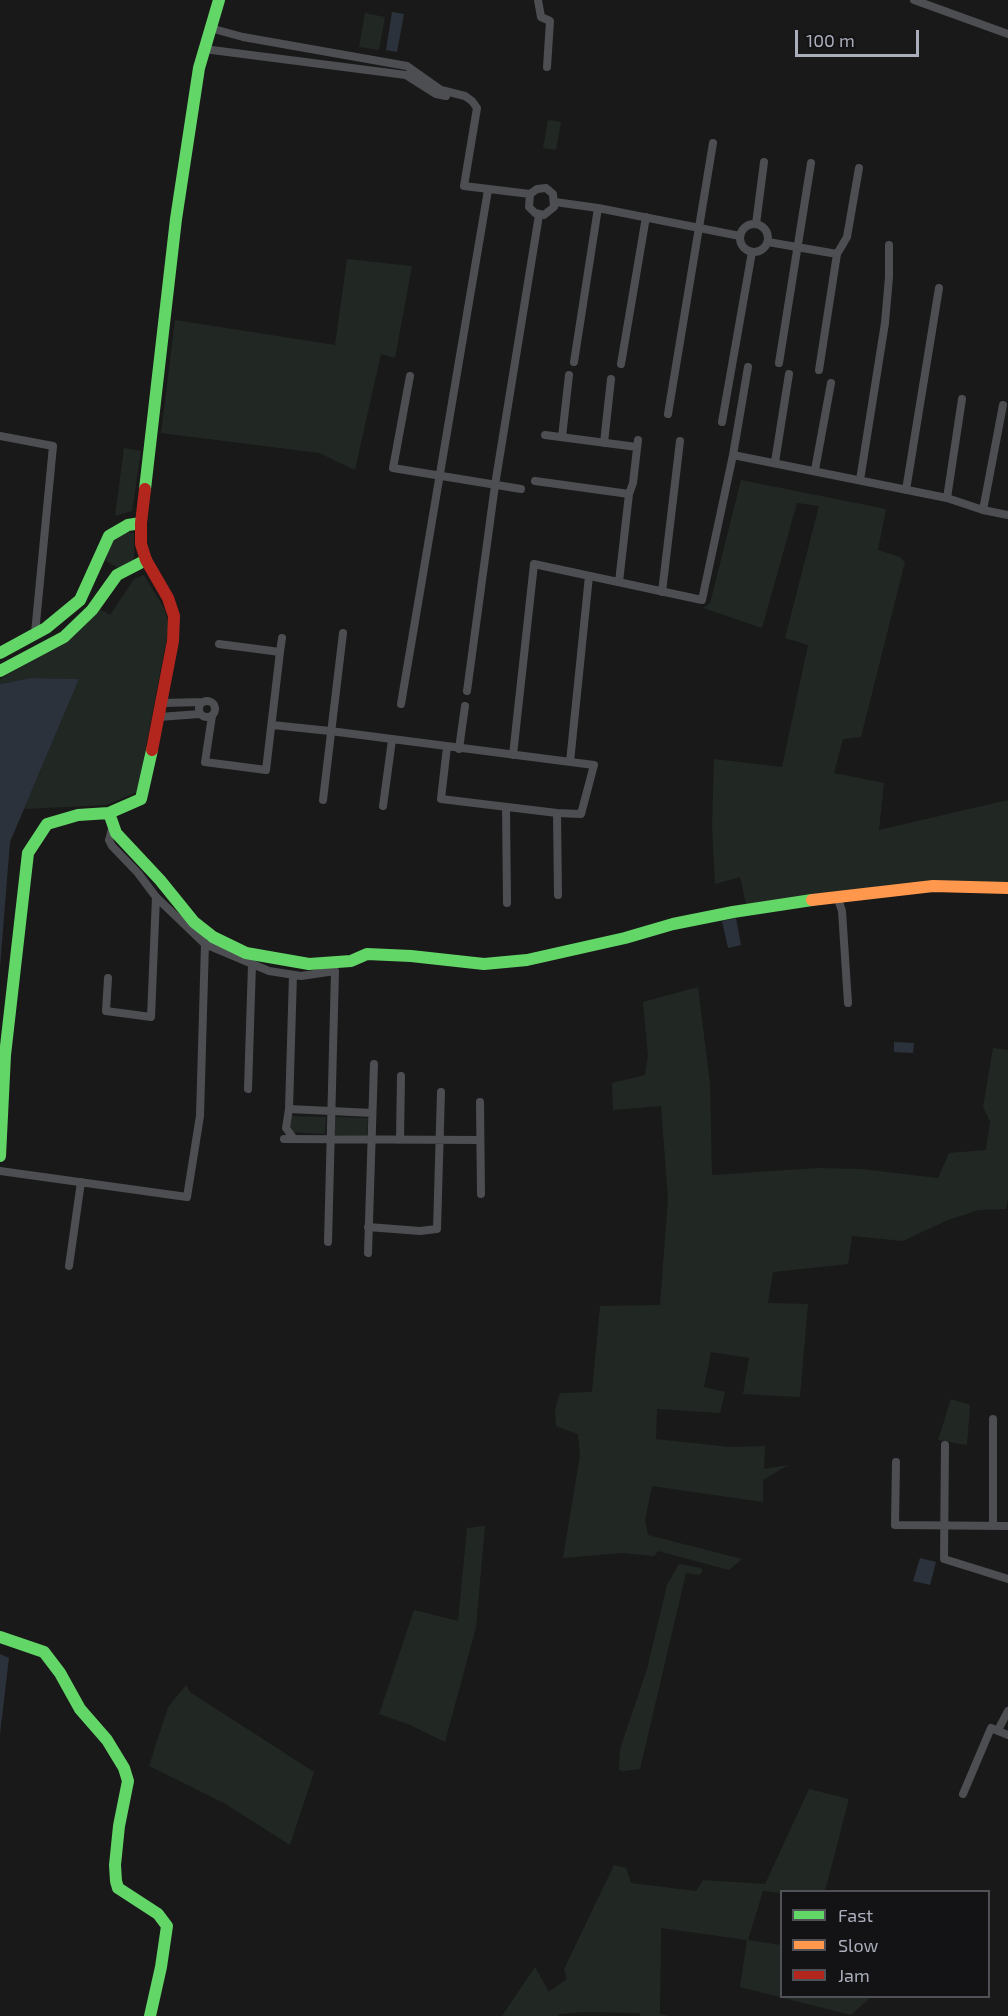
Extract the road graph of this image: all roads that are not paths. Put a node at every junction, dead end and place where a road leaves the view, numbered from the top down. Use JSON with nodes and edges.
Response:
{"nodes":[{"id":1,"x":219,"y":0,"type":"edge"},
{"id":2,"x":538,"y":0,"type":"edge"},
{"id":3,"x":914,"y":0,"type":"edge"},
{"id":4,"x":210,"y":28,"type":"junction"},
{"id":5,"x":1008,"y":34,"type":"edge"},
{"id":6,"x":204,"y":49,"type":"junction"},
{"id":7,"x":547,"y":67,"type":"dead end"},
{"id":8,"x":477,"y":108,"type":"junction"},
{"id":9,"x":713,"y":143,"type":"dead end"},
{"id":10,"x":764,"y":162,"type":"dead end"},
{"id":11,"x":811,"y":164,"type":"dead end"},
{"id":12,"x":859,"y":168,"type":"dead end"},
{"id":13,"x":488,"y":190,"type":"junction"},
{"id":14,"x":530,"y":194,"type":"junction"},
{"id":15,"x":555,"y":202,"type":"junction"},
{"id":16,"x":598,"y":208,"type":"junction"},
{"id":17,"x":539,"y":215,"type":"junction"},
{"id":18,"x":646,"y":217,"type":"junction"},
{"id":19,"x":756,"y":224,"type":"junction"},
{"id":20,"x":700,"y":227,"type":"junction"},
{"id":21,"x":740,"y":236,"type":"junction"},
{"id":22,"x":768,"y":242,"type":"junction"},
{"id":23,"x":889,"y":246,"type":"dead end"},
{"id":24,"x":798,"y":247,"type":"junction"},
{"id":25,"x":752,"y":252,"type":"junction"},
{"id":26,"x":837,"y":254,"type":"junction"},
{"id":27,"x":939,"y":288,"type":"dead end"},
{"id":28,"x":574,"y":362,"type":"dead end"},
{"id":29,"x":779,"y":363,"type":"dead end"},
{"id":30,"x":621,"y":364,"type":"dead end"},
{"id":31,"x":748,"y":367,"type":"dead end"},
{"id":32,"x":819,"y":370,"type":"dead end"},
{"id":33,"x":789,"y":374,"type":"dead end"},
{"id":34,"x":569,"y":375,"type":"dead end"},
{"id":35,"x":410,"y":376,"type":"dead end"},
{"id":36,"x":611,"y":379,"type":"dead end"},
{"id":37,"x":831,"y":383,"type":"dead end"},
{"id":38,"x":962,"y":399,"type":"dead end"},
{"id":39,"x":1003,"y":405,"type":"dead end"},
{"id":40,"x":668,"y":414,"type":"dead end"},
{"id":41,"x":722,"y":422,"type":"dead end"},
{"id":42,"x":0,"y":435,"type":"edge"},
{"id":43,"x":545,"y":435,"type":"dead end"},
{"id":44,"x":562,"y":437,"type":"junction"},
{"id":45,"x":680,"y":441,"type":"dead end"},
{"id":46,"x":603,"y":443,"type":"junction"},
{"id":47,"x":733,"y":455,"type":"junction"},
{"id":48,"x":775,"y":462,"type":"junction"},
{"id":49,"x":815,"y":470,"type":"junction"},
{"id":50,"x":441,"y":476,"type":"junction"},
{"id":51,"x":860,"y":480,"type":"junction"},
{"id":52,"x":535,"y":481,"type":"dead end"},
{"id":53,"x":495,"y":485,"type":"junction"},
{"id":54,"x":521,"y":489,"type":"dead end"},
{"id":55,"x":906,"y":490,"type":"junction"},
{"id":56,"x":629,"y":494,"type":"junction"},
{"id":57,"x":947,"y":498,"type":"junction"},
{"id":58,"x":983,"y":510,"type":"junction"},
{"id":59,"x":1008,"y":515,"type":"edge"},
{"id":60,"x":141,"y":523,"type":"junction"},
{"id":61,"x":146,"y":560,"type":"junction"},
{"id":62,"x":589,"y":576,"type":"junction"},
{"id":63,"x":619,"y":582,"type":"junction"},
{"id":64,"x":662,"y":592,"type":"junction"},
{"id":65,"x":35,"y":633,"type":"junction"},
{"id":66,"x":343,"y":633,"type":"dead end"},
{"id":67,"x":282,"y":638,"type":"dead end"},
{"id":68,"x":219,"y":644,"type":"dead end"},
{"id":69,"x":280,"y":652,"type":"junction"},
{"id":70,"x":0,"y":653,"type":"edge"},
{"id":71,"x":0,"y":671,"type":"edge"},
{"id":72,"x":467,"y":692,"type":"dead end"},
{"id":73,"x":203,"y":702,"type":"junction"},
{"id":74,"x":162,"y":703,"type":"junction"},
{"id":75,"x":401,"y":704,"type":"dead end"},
{"id":76,"x":465,"y":706,"type":"dead end"},
{"id":77,"x":200,"y":714,"type":"junction"},
{"id":78,"x":212,"y":716,"type":"junction"},
{"id":79,"x":159,"y":717,"type":"junction"},
{"id":80,"x":272,"y":726,"type":"junction"},
{"id":81,"x":330,"y":731,"type":"junction"},
{"id":82,"x":392,"y":740,"type":"junction"},
{"id":83,"x":447,"y":747,"type":"junction"},
{"id":84,"x":459,"y":749,"type":"junction"},
{"id":85,"x":513,"y":755,"type":"junction"},
{"id":86,"x":570,"y":762,"type":"junction"},
{"id":87,"x":323,"y":800,"type":"dead end"},
{"id":88,"x":383,"y":806,"type":"dead end"},
{"id":89,"x":506,"y":807,"type":"junction"},
{"id":90,"x":557,"y":813,"type":"junction"},
{"id":91,"x":111,"y":819,"type":"junction"},
{"id":92,"x":1008,"y":888,"type":"edge"},
{"id":93,"x":558,"y":896,"type":"dead end"},
{"id":94,"x":837,"y":896,"type":"junction"},
{"id":95,"x":156,"y":897,"type":"junction"},
{"id":96,"x":507,"y":903,"type":"dead end"},
{"id":97,"x":205,"y":944,"type":"junction"},
{"id":98,"x":252,"y":964,"type":"junction"},
{"id":99,"x":293,"y":975,"type":"junction"},
{"id":100,"x":108,"y":978,"type":"dead end"},
{"id":101,"x":848,"y":1003,"type":"dead end"},
{"id":102,"x":374,"y":1064,"type":"dead end"},
{"id":103,"x":401,"y":1076,"type":"dead end"},
{"id":104,"x":248,"y":1089,"type":"dead end"},
{"id":105,"x":441,"y":1092,"type":"dead end"},
{"id":106,"x":480,"y":1102,"type":"dead end"},
{"id":107,"x":289,"y":1109,"type":"junction"},
{"id":108,"x":331,"y":1112,"type":"junction"},
{"id":109,"x":372,"y":1113,"type":"junction"},
{"id":110,"x":284,"y":1139,"type":"dead end"},
{"id":111,"x":294,"y":1139,"type":"junction"},
{"id":112,"x":331,"y":1139,"type":"junction"},
{"id":113,"x":371,"y":1140,"type":"junction"},
{"id":114,"x":400,"y":1140,"type":"junction"},
{"id":115,"x":441,"y":1140,"type":"junction"},
{"id":116,"x":480,"y":1140,"type":"junction"},
{"id":117,"x":0,"y":1156,"type":"edge"},
{"id":118,"x":0,"y":1171,"type":"edge"},
{"id":119,"x":81,"y":1182,"type":"junction"},
{"id":120,"x":481,"y":1194,"type":"dead end"},
{"id":121,"x":368,"y":1227,"type":"junction"},
{"id":122,"x":328,"y":1242,"type":"dead end"},
{"id":123,"x":368,"y":1253,"type":"dead end"},
{"id":124,"x":69,"y":1266,"type":"dead end"},
{"id":125,"x":993,"y":1419,"type":"dead end"},
{"id":126,"x":945,"y":1445,"type":"dead end"},
{"id":127,"x":896,"y":1462,"type":"dead end"},
{"id":128,"x":944,"y":1526,"type":"junction"},
{"id":129,"x":993,"y":1526,"type":"junction"},
{"id":130,"x":1008,"y":1526,"type":"edge"},
{"id":131,"x":1008,"y":1579,"type":"edge"},
{"id":132,"x":0,"y":1637,"type":"edge"},
{"id":133,"x":1008,"y":1711,"type":"edge"},
{"id":134,"x":998,"y":1730,"type":"junction"},
{"id":135,"x":1008,"y":1735,"type":"edge"},
{"id":136,"x":963,"y":1794,"type":"dead end"},
{"id":137,"x":150,"y":2016,"type":"edge"}],
"edges":[{"from":1,"to":4,"type":"main road"},
{"from":2,"to":7,"type":"street"},
{"from":3,"to":5,"type":"street"},
{"from":4,"to":6,"type":"main road"},
{"from":4,"to":8,"type":"street"},
{"from":6,"to":8,"type":"street"},
{"from":6,"to":60,"type":"main road"},
{"from":8,"to":13,"type":"street"},
{"from":9,"to":20,"type":"street"},
{"from":10,"to":19,"type":"street"},
{"from":11,"to":24,"type":"street"},
{"from":12,"to":26,"type":"street"},
{"from":13,"to":14,"type":"street"},
{"from":13,"to":50,"type":"street"},
{"from":14,"to":15,"type":"street"},
{"from":14,"to":17,"type":"street"},
{"from":15,"to":16,"type":"street"},
{"from":15,"to":17,"type":"street"},
{"from":16,"to":18,"type":"street"},
{"from":16,"to":28,"type":"street"},
{"from":17,"to":53,"type":"street"},
{"from":18,"to":20,"type":"street"},
{"from":18,"to":30,"type":"street"},
{"from":19,"to":21,"type":"street"},
{"from":19,"to":22,"type":"street"},
{"from":20,"to":21,"type":"street"},
{"from":20,"to":40,"type":"street"},
{"from":21,"to":25,"type":"street"},
{"from":22,"to":24,"type":"street"},
{"from":22,"to":25,"type":"street"},
{"from":23,"to":51,"type":"street"},
{"from":24,"to":26,"type":"street"},
{"from":24,"to":29,"type":"street"},
{"from":25,"to":41,"type":"street"},
{"from":26,"to":32,"type":"street"},
{"from":27,"to":55,"type":"street"},
{"from":31,"to":47,"type":"street"},
{"from":33,"to":48,"type":"street"},
{"from":34,"to":44,"type":"street"},
{"from":35,"to":50,"type":"street"},
{"from":36,"to":46,"type":"street"},
{"from":37,"to":49,"type":"street"},
{"from":38,"to":57,"type":"street"},
{"from":39,"to":58,"type":"street"},
{"from":42,"to":65,"type":"street"},
{"from":43,"to":44,"type":"street"},
{"from":44,"to":46,"type":"street"},
{"from":45,"to":64,"type":"street"},
{"from":46,"to":56,"type":"street"},
{"from":47,"to":48,"type":"street"},
{"from":47,"to":64,"type":"street"},
{"from":48,"to":49,"type":"street"},
{"from":49,"to":51,"type":"street"},
{"from":50,"to":53,"type":"street"},
{"from":50,"to":75,"type":"street"},
{"from":51,"to":55,"type":"street"},
{"from":52,"to":56,"type":"street"},
{"from":53,"to":54,"type":"street"},
{"from":53,"to":72,"type":"street"},
{"from":55,"to":57,"type":"street"},
{"from":56,"to":63,"type":"street"},
{"from":57,"to":58,"type":"street"},
{"from":58,"to":59,"type":"street"},
{"from":60,"to":61,"type":"main road"},
{"from":60,"to":65,"type":"main road"},
{"from":61,"to":71,"type":"main road"},
{"from":61,"to":74,"type":"main road"},
{"from":62,"to":63,"type":"street"},
{"from":62,"to":85,"type":"street"},
{"from":62,"to":86,"type":"street"},
{"from":63,"to":64,"type":"street"},
{"from":65,"to":70,"type":"main road"},
{"from":66,"to":81,"type":"street"},
{"from":67,"to":69,"type":"street"},
{"from":68,"to":69,"type":"street"},
{"from":69,"to":80,"type":"street"},
{"from":73,"to":74,"type":"street"},
{"from":73,"to":77,"type":"street"},
{"from":73,"to":78,"type":"street"},
{"from":74,"to":79,"type":"main road"},
{"from":76,"to":84,"type":"street"},
{"from":77,"to":78,"type":"street"},
{"from":77,"to":79,"type":"street"},
{"from":78,"to":80,"type":"street"},
{"from":79,"to":91,"type":"main road"},
{"from":80,"to":81,"type":"street"},
{"from":81,"to":82,"type":"street"},
{"from":81,"to":87,"type":"street"},
{"from":82,"to":83,"type":"street"},
{"from":82,"to":88,"type":"street"},
{"from":83,"to":84,"type":"street"},
{"from":83,"to":89,"type":"street"},
{"from":84,"to":85,"type":"street"},
{"from":85,"to":86,"type":"street"},
{"from":86,"to":90,"type":"street"},
{"from":89,"to":90,"type":"street"},
{"from":89,"to":96,"type":"street"},
{"from":90,"to":93,"type":"street"},
{"from":91,"to":94,"type":"main road"},
{"from":91,"to":95,"type":"street"},
{"from":91,"to":117,"type":"main road"},
{"from":92,"to":94,"type":"main road"},
{"from":94,"to":101,"type":"street"},
{"from":95,"to":97,"type":"street"},
{"from":95,"to":100,"type":"street"},
{"from":97,"to":98,"type":"street"},
{"from":97,"to":119,"type":"street"},
{"from":98,"to":99,"type":"street"},
{"from":98,"to":104,"type":"street"},
{"from":99,"to":107,"type":"street"},
{"from":99,"to":108,"type":"street"},
{"from":102,"to":109,"type":"street"},
{"from":103,"to":114,"type":"street"},
{"from":105,"to":115,"type":"street"},
{"from":106,"to":116,"type":"street"},
{"from":107,"to":108,"type":"street"},
{"from":107,"to":111,"type":"street"},
{"from":108,"to":109,"type":"street"},
{"from":108,"to":112,"type":"street"},
{"from":109,"to":113,"type":"street"},
{"from":110,"to":111,"type":"street"},
{"from":111,"to":112,"type":"street"},
{"from":112,"to":113,"type":"street"},
{"from":112,"to":122,"type":"street"},
{"from":113,"to":114,"type":"street"},
{"from":113,"to":121,"type":"street"},
{"from":114,"to":115,"type":"street"},
{"from":115,"to":116,"type":"street"},
{"from":115,"to":121,"type":"street"},
{"from":116,"to":120,"type":"street"},
{"from":118,"to":119,"type":"street"},
{"from":119,"to":124,"type":"street"},
{"from":121,"to":123,"type":"street"},
{"from":125,"to":129,"type":"street"},
{"from":126,"to":128,"type":"street"},
{"from":127,"to":128,"type":"street"},
{"from":128,"to":129,"type":"street"},
{"from":128,"to":131,"type":"street"},
{"from":129,"to":130,"type":"street"},
{"from":132,"to":137,"type":"main road"},
{"from":133,"to":134,"type":"street"},
{"from":134,"to":135,"type":"street"},
{"from":134,"to":136,"type":"street"}]}
